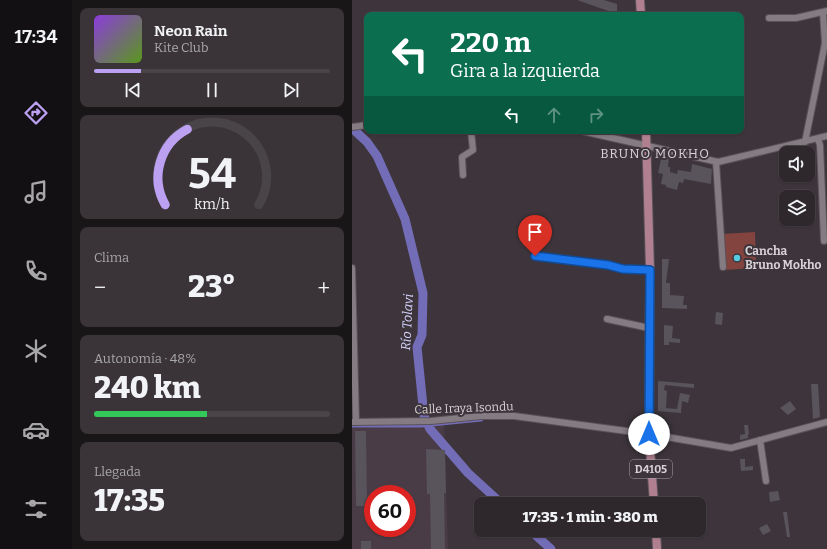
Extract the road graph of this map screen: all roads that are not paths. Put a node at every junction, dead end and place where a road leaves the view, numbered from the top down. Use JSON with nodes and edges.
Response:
{"nodes":[{"id":1,"x":640,"y":0,"type":"edge"},
{"id":2,"x":641,"y":12,"type":"edge"},
{"id":3,"x":825,"y":12,"type":"edge"},
{"id":4,"x":769,"y":18,"type":"dead end"},
{"id":5,"x":364,"y":125,"type":"edge"},
{"id":6,"x":354,"y":126,"type":"edge"},
{"id":7,"x":470,"y":134,"type":"edge"},
{"id":8,"x":595,"y":134,"type":"edge"},
{"id":9,"x":646,"y":134,"type":"edge"},
{"id":10,"x":827,"y":136,"type":"edge"},
{"id":11,"x":818,"y":139,"type":"junction"},
{"id":12,"x":805,"y":142,"type":"junction"},
{"id":13,"x":646,"y":146,"type":"junction"},
{"id":14,"x":716,"y":162,"type":"junction"},
{"id":15,"x":463,"y":175,"type":"dead end"},
{"id":16,"x":824,"y":241,"type":"dead end"},
{"id":17,"x":535,"y":256,"type":"dead end"},
{"id":18,"x":723,"y":267,"type":"dead end"},
{"id":19,"x":352,"y":268,"type":"edge"},
{"id":20,"x":650,"y":270,"type":"junction"},
{"id":21,"x":607,"y":318,"type":"dead end"},
{"id":22,"x":649,"y":328,"type":"junction"},
{"id":23,"x":354,"y":422,"type":"edge"},
{"id":24,"x":827,"y":422,"type":"edge"},
{"id":25,"x":649,"y":434,"type":"junction"},
{"id":26,"x":760,"y":440,"type":"junction"},
{"id":27,"x":766,"y":481,"type":"dead end"},
{"id":28,"x":654,"y":497,"type":"edge"},
{"id":29,"x":656,"y":537,"type":"edge"},
{"id":30,"x":657,"y":549,"type":"edge"}],
"edges":[{"from":1,"to":2,"type":"main road"},
{"from":3,"to":4,"type":"street"},
{"from":3,"to":12,"type":"street"},
{"from":5,"to":6,"type":"street"},
{"from":7,"to":15,"type":"street"},
{"from":8,"to":13,"type":"street"},
{"from":9,"to":13,"type":"main road","number":"D4105"},
{"from":10,"to":11,"type":"street"},
{"from":11,"to":12,"type":"street"},
{"from":11,"to":16,"type":"street"},
{"from":12,"to":14,"type":"street"},
{"from":13,"to":14,"type":"street"},
{"from":13,"to":20,"type":"main road","number":"D4105"},
{"from":14,"to":18,"type":"street"},
{"from":17,"to":20,"type":"street"},
{"from":19,"to":23,"type":"street"},
{"from":20,"to":22,"type":"main road","number":"D4105"},
{"from":21,"to":22,"type":"street"},
{"from":22,"to":25,"type":"main road","number":"D4105"},
{"from":23,"to":25,"type":"street","name":"Calle Iraya Isondu"},
{"from":24,"to":26,"type":"street","name":"Calle Iraya Isondu"},
{"from":25,"to":26,"type":"street","name":"Calle Iraya Isondu"},
{"from":25,"to":28,"type":"main road","number":"D4105"},
{"from":26,"to":27,"type":"street"},
{"from":29,"to":30,"type":"main road"}]}
